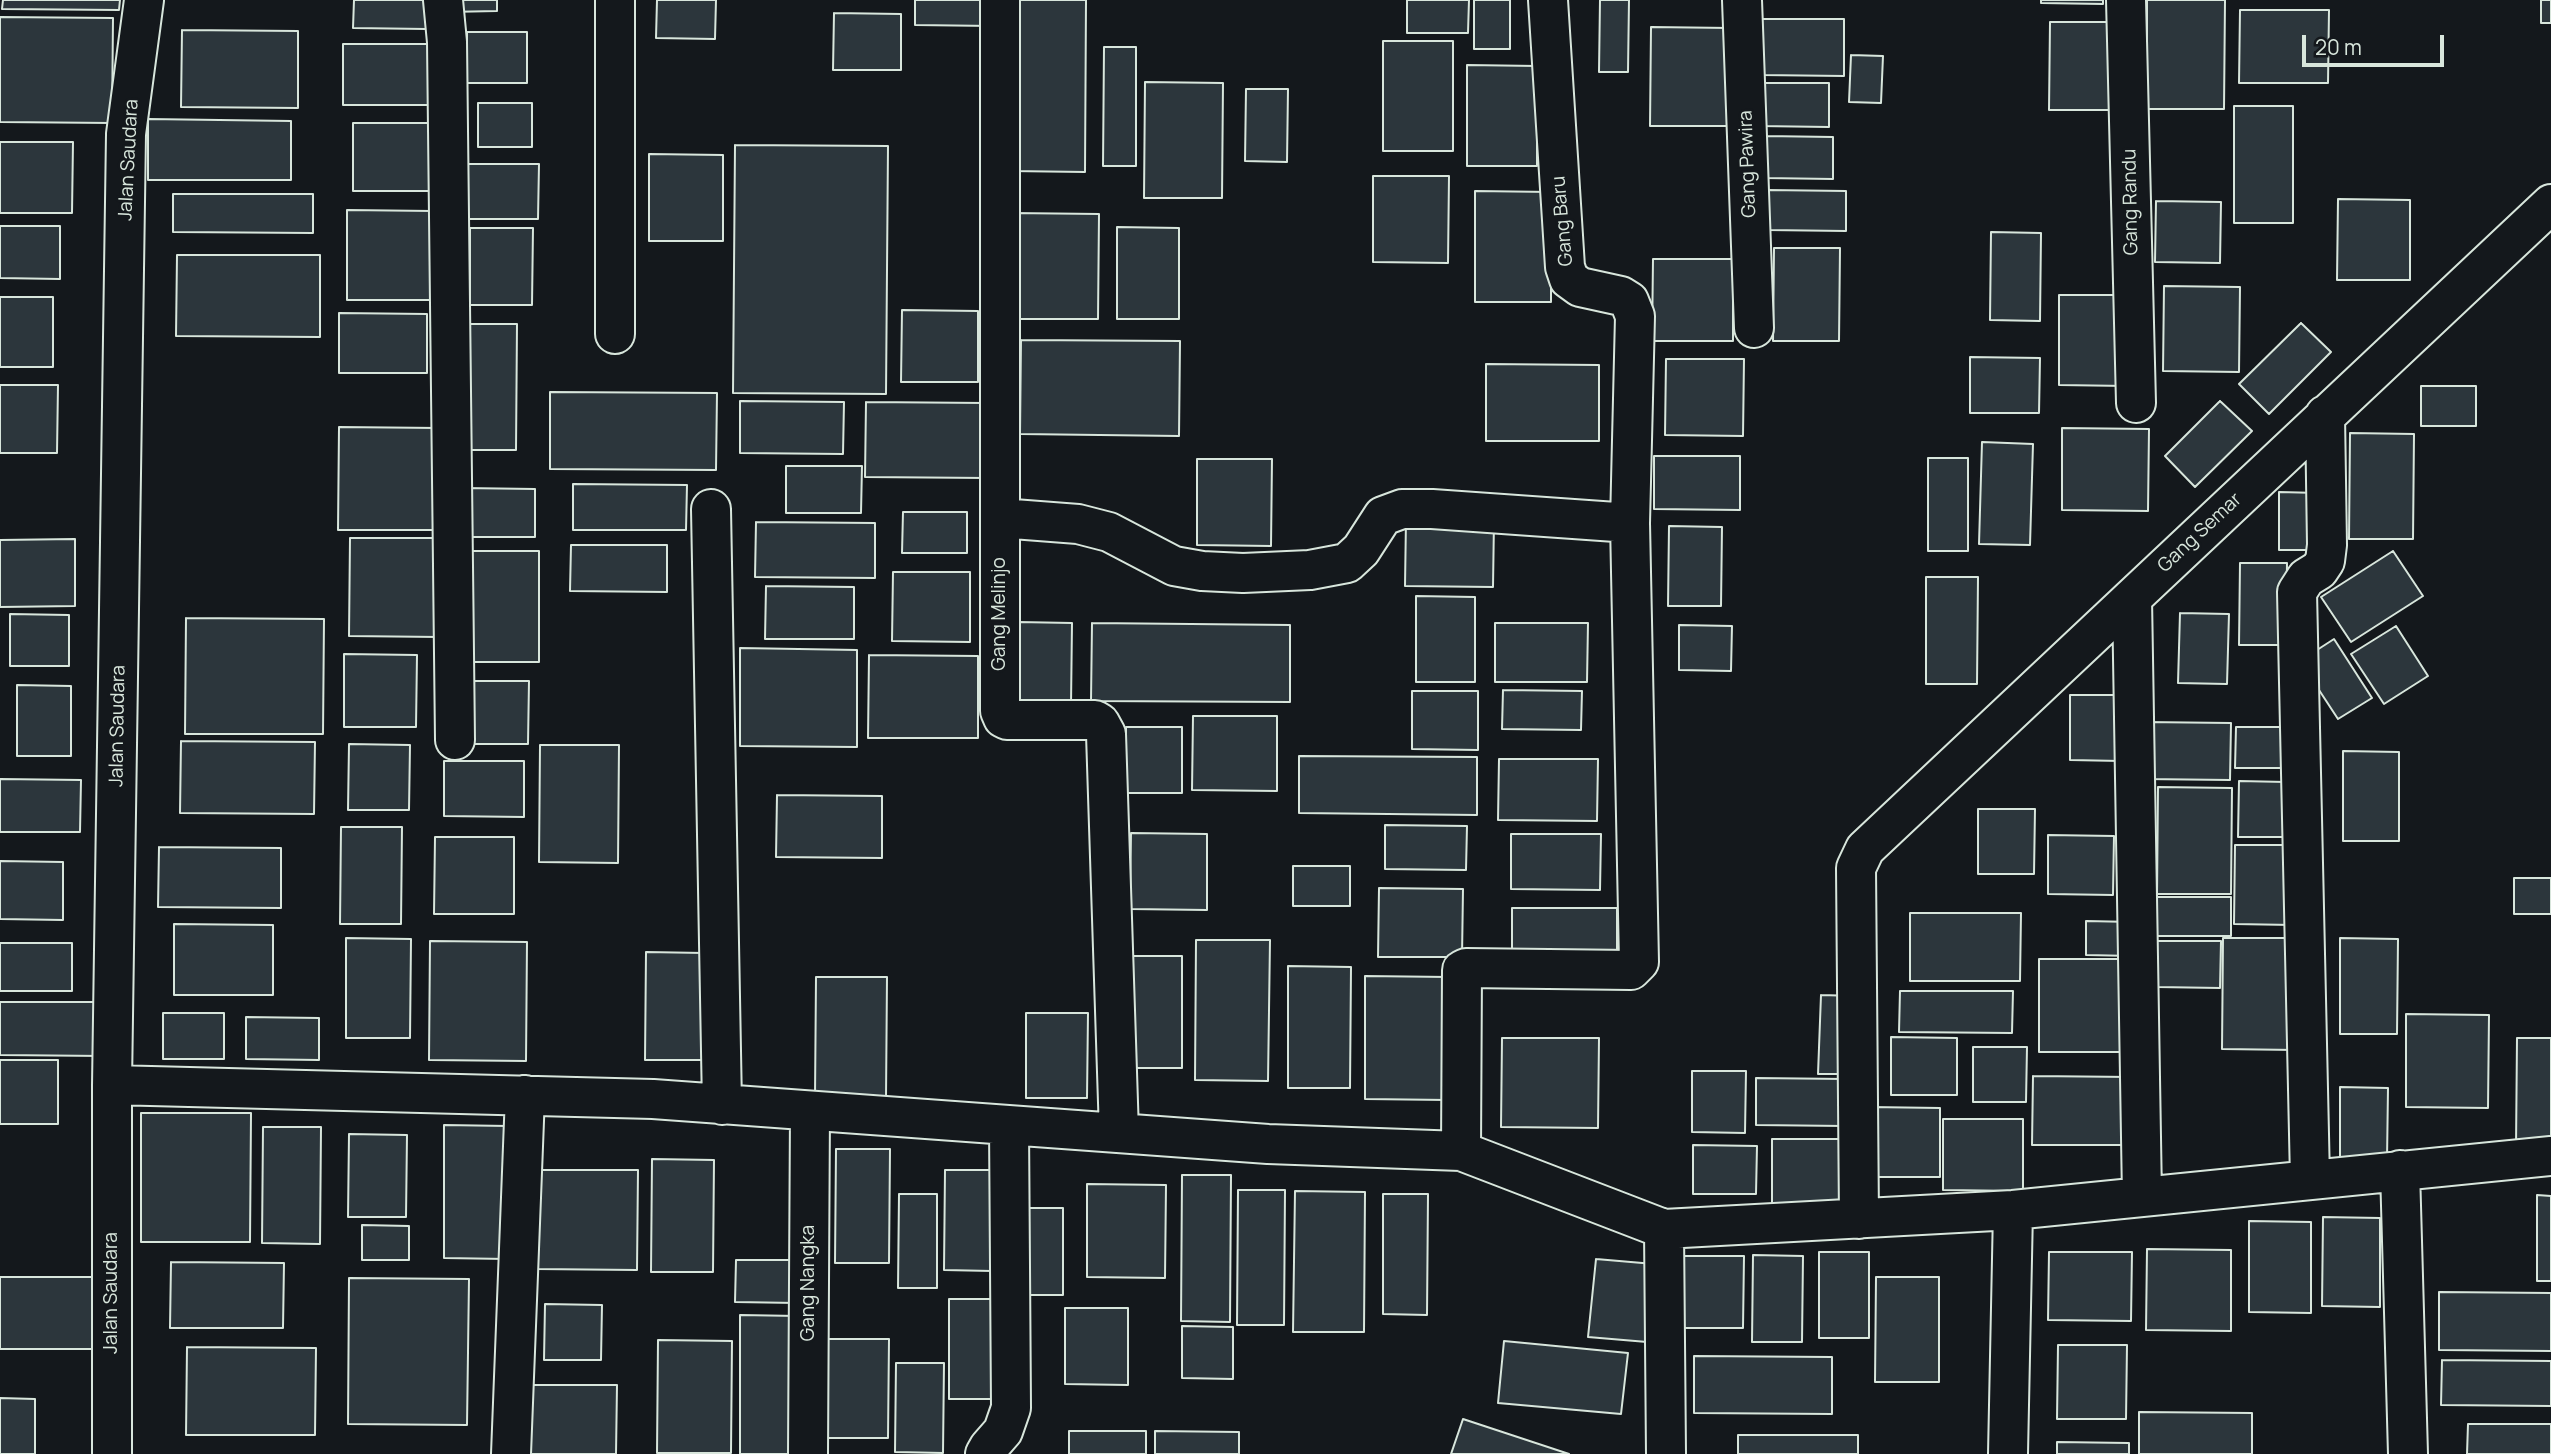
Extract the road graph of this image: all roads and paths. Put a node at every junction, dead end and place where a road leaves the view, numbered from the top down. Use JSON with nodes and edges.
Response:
{"nodes":[{"id":1,"x":144,"y":0,"type":"edge"},
{"id":2,"x":443,"y":0,"type":"edge"},
{"id":3,"x":615,"y":0,"type":"edge"},
{"id":4,"x":1000,"y":0,"type":"edge"},
{"id":5,"x":1548,"y":0,"type":"edge"},
{"id":6,"x":1742,"y":0,"type":"edge"},
{"id":7,"x":2126,"y":0,"type":"edge"},
{"id":8,"x":2551,"y":204,"type":"edge"},
{"id":9,"x":1754,"y":328,"type":"dead end"},
{"id":10,"x":615,"y":334,"type":"dead end"},
{"id":11,"x":2136,"y":403,"type":"dead end"},
{"id":12,"x":2325,"y":415,"type":"junction"},
{"id":13,"x":711,"y":509,"type":"dead end"},
{"id":14,"x":1000,"y":518,"type":"junction"},
{"id":15,"x":1630,"y":523,"type":"junction"},
{"id":16,"x":2132,"y":598,"type":"junction"},
{"id":17,"x":455,"y":740,"type":"dead end"},
{"id":18,"x":112,"y":1085,"type":"junction"},
{"id":19,"x":524,"y":1096,"type":"junction"},
{"id":20,"x":722,"y":1105,"type":"junction"},
{"id":21,"x":810,"y":1111,"type":"junction"},
{"id":22,"x":1009,"y":1125,"type":"junction"},
{"id":23,"x":1119,"y":1133,"type":"junction"},
{"id":24,"x":1461,"y":1151,"type":"junction"},
{"id":25,"x":2551,"y":1156,"type":"edge"},
{"id":26,"x":2400,"y":1170,"type":"junction"},
{"id":27,"x":2310,"y":1179,"type":"junction"},
{"id":28,"x":2142,"y":1197,"type":"junction"},
{"id":29,"x":2013,"y":1210,"type":"junction"},
{"id":30,"x":1859,"y":1219,"type":"junction"},
{"id":31,"x":1664,"y":1229,"type":"junction"},
{"id":32,"x":111,"y":1454,"type":"edge"},
{"id":33,"x":511,"y":1454,"type":"edge"},
{"id":34,"x":808,"y":1454,"type":"edge"},
{"id":35,"x":985,"y":1454,"type":"edge"},
{"id":36,"x":1666,"y":1454,"type":"edge"},
{"id":37,"x":2008,"y":1454,"type":"edge"},
{"id":38,"x":2408,"y":1454,"type":"edge"}],
"edges":[{"from":1,"to":18,"type":"street","name":"Jalan Saudara"},
{"from":2,"to":17,"type":"street"},
{"from":3,"to":10,"type":"street"},
{"from":4,"to":14,"type":"street","name":"Gang Melinjo"},
{"from":5,"to":15,"type":"street","name":"Gang Baru"},
{"from":6,"to":9,"type":"street","name":"Gang Pawira"},
{"from":7,"to":11,"type":"street","name":"Gang Randu"},
{"from":8,"to":12,"type":"street","name":"Gang Semar"},
{"from":12,"to":16,"type":"street","name":"Gang Semar"},
{"from":12,"to":27,"type":"street"},
{"from":13,"to":20,"type":"street"},
{"from":14,"to":15,"type":"street"},
{"from":14,"to":23,"type":"street","name":"Gang Melinjo"},
{"from":15,"to":24,"type":"street"},
{"from":16,"to":28,"type":"street"},
{"from":16,"to":30,"type":"street","name":"Gang Semar"},
{"from":18,"to":19,"type":"street"},
{"from":18,"to":32,"type":"street","name":"Jalan Saudara"},
{"from":19,"to":20,"type":"street"},
{"from":19,"to":33,"type":"street"},
{"from":20,"to":21,"type":"street"},
{"from":21,"to":22,"type":"street"},
{"from":21,"to":34,"type":"street","name":"Gang Nangka"},
{"from":22,"to":23,"type":"street"},
{"from":22,"to":35,"type":"street"},
{"from":23,"to":24,"type":"street"},
{"from":24,"to":31,"type":"street"},
{"from":25,"to":26,"type":"street"},
{"from":26,"to":27,"type":"street"},
{"from":26,"to":38,"type":"street"},
{"from":27,"to":28,"type":"street"},
{"from":28,"to":29,"type":"street"},
{"from":29,"to":30,"type":"street"},
{"from":29,"to":37,"type":"street"},
{"from":30,"to":31,"type":"street"},
{"from":31,"to":36,"type":"street"}]}
